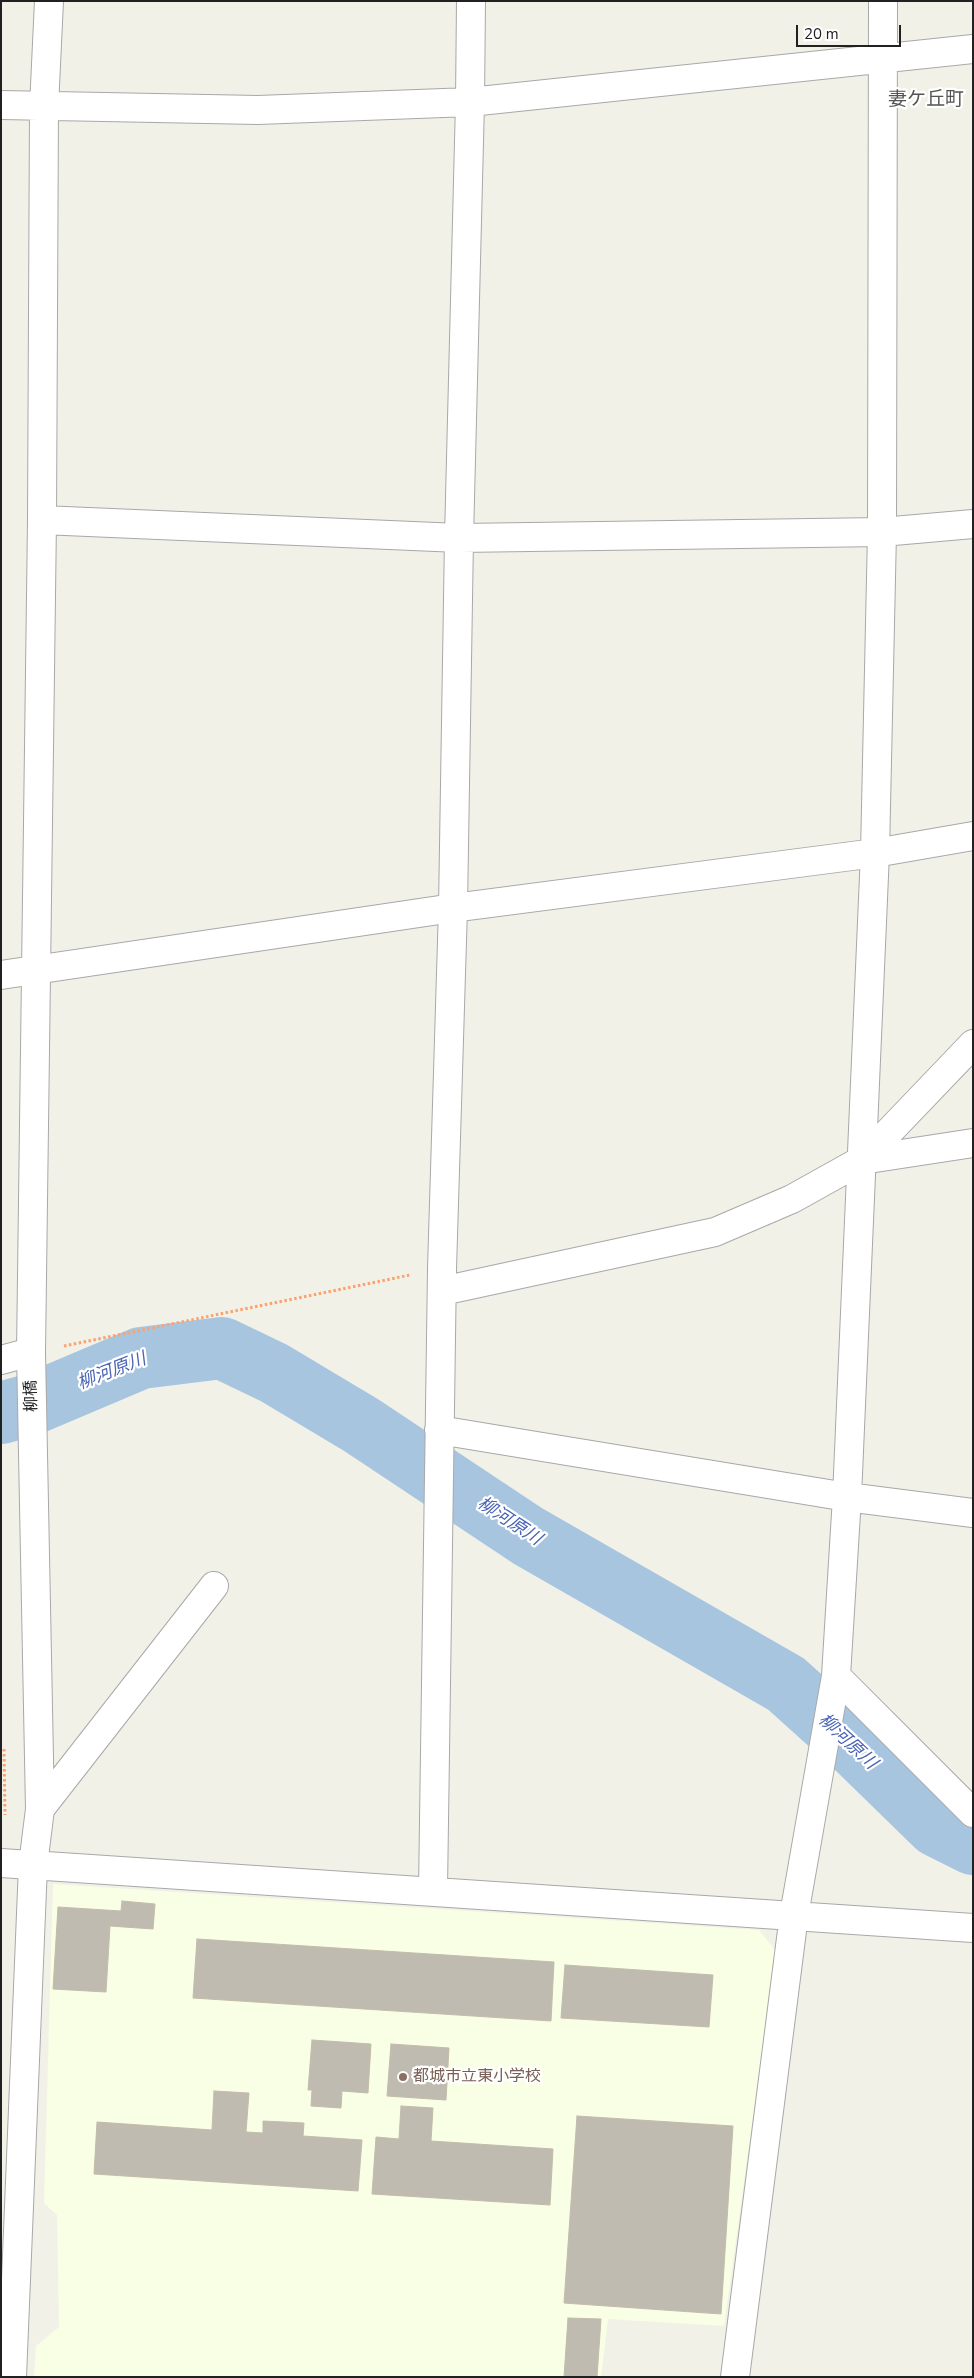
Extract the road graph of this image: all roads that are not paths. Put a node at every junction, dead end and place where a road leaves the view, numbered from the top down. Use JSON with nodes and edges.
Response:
{"nodes":[{"id":1,"x":49,"y":1,"type":"edge"},
{"id":2,"x":471,"y":1,"type":"edge"},
{"id":3,"x":883,"y":1,"type":"edge"},
{"id":4,"x":973,"y":49,"type":"edge"},
{"id":5,"x":884,"y":57,"type":"junction"},
{"id":6,"x":470,"y":102,"type":"junction"},
{"id":7,"x":1,"y":106,"type":"edge"},
{"id":8,"x":44,"y":107,"type":"junction"},
{"id":9,"x":42,"y":520,"type":"junction"},
{"id":10,"x":973,"y":524,"type":"edge"},
{"id":11,"x":882,"y":532,"type":"junction"},
{"id":12,"x":458,"y":538,"type":"junction"},
{"id":13,"x":973,"y":836,"type":"edge"},
{"id":14,"x":874,"y":853,"type":"junction"},
{"id":15,"x":453,"y":908,"type":"junction"},
{"id":16,"x":35,"y":969,"type":"junction"},
{"id":17,"x":1,"y":975,"type":"edge"},
{"id":18,"x":973,"y":1044,"type":"edge"},
{"id":19,"x":973,"y":1143,"type":"edge"},
{"id":20,"x":862,"y":1160,"type":"junction"},
{"id":21,"x":442,"y":1280,"type":"junction"},
{"id":22,"x":31,"y":1354,"type":"junction"},
{"id":23,"x":1,"y":1360,"type":"edge"},
{"id":24,"x":439,"y":1430,"type":"junction"},
{"id":25,"x":847,"y":1497,"type":"junction"},
{"id":26,"x":973,"y":1513,"type":"edge"},
{"id":27,"x":214,"y":1586,"type":"dead end"},
{"id":28,"x":835,"y":1680,"type":"junction"},
{"id":29,"x":40,"y":1809,"type":"junction"},
{"id":30,"x":973,"y":1812,"type":"edge"},
{"id":31,"x":1,"y":1863,"type":"edge"},
{"id":32,"x":33,"y":1865,"type":"junction"},
{"id":33,"x":433,"y":1890,"type":"junction"},
{"id":34,"x":794,"y":1915,"type":"junction"},
{"id":35,"x":973,"y":1928,"type":"edge"},
{"id":36,"x":12,"y":2377,"type":"edge"},
{"id":37,"x":736,"y":2377,"type":"edge"}],
"edges":[{"from":1,"to":8,"type":"street","name":"柳橋"},
{"from":2,"to":6,"type":"street"},
{"from":3,"to":5,"type":"street"},
{"from":4,"to":5,"type":"street"},
{"from":5,"to":6,"type":"street"},
{"from":5,"to":11,"type":"street"},
{"from":6,"to":8,"type":"street"},
{"from":6,"to":12,"type":"street"},
{"from":7,"to":8,"type":"street"},
{"from":8,"to":9,"type":"street","name":"柳橋"},
{"from":9,"to":12,"type":"street"},
{"from":9,"to":16,"type":"street","name":"柳橋"},
{"from":10,"to":11,"type":"street"},
{"from":11,"to":12,"type":"street"},
{"from":11,"to":14,"type":"street"},
{"from":12,"to":15,"type":"street"},
{"from":13,"to":14,"type":"street"},
{"from":14,"to":15,"type":"street"},
{"from":14,"to":20,"type":"street"},
{"from":15,"to":16,"type":"street"},
{"from":15,"to":21,"type":"street"},
{"from":16,"to":17,"type":"street"},
{"from":16,"to":22,"type":"street","name":"柳橋"},
{"from":18,"to":20,"type":"street"},
{"from":19,"to":20,"type":"street"},
{"from":20,"to":21,"type":"street"},
{"from":20,"to":25,"type":"street"},
{"from":21,"to":24,"type":"street"},
{"from":22,"to":23,"type":"street"},
{"from":22,"to":29,"type":"street","name":"柳橋"},
{"from":24,"to":25,"type":"street"},
{"from":24,"to":33,"type":"street"},
{"from":25,"to":26,"type":"street"},
{"from":25,"to":28,"type":"street"},
{"from":27,"to":29,"type":"street"},
{"from":28,"to":30,"type":"street"},
{"from":28,"to":34,"type":"street"},
{"from":29,"to":32,"type":"street","name":"柳橋"},
{"from":31,"to":32,"type":"street"},
{"from":32,"to":33,"type":"street"},
{"from":32,"to":36,"type":"street","name":"柳橋"},
{"from":33,"to":34,"type":"street"},
{"from":34,"to":35,"type":"street"},
{"from":34,"to":37,"type":"street"}]}
